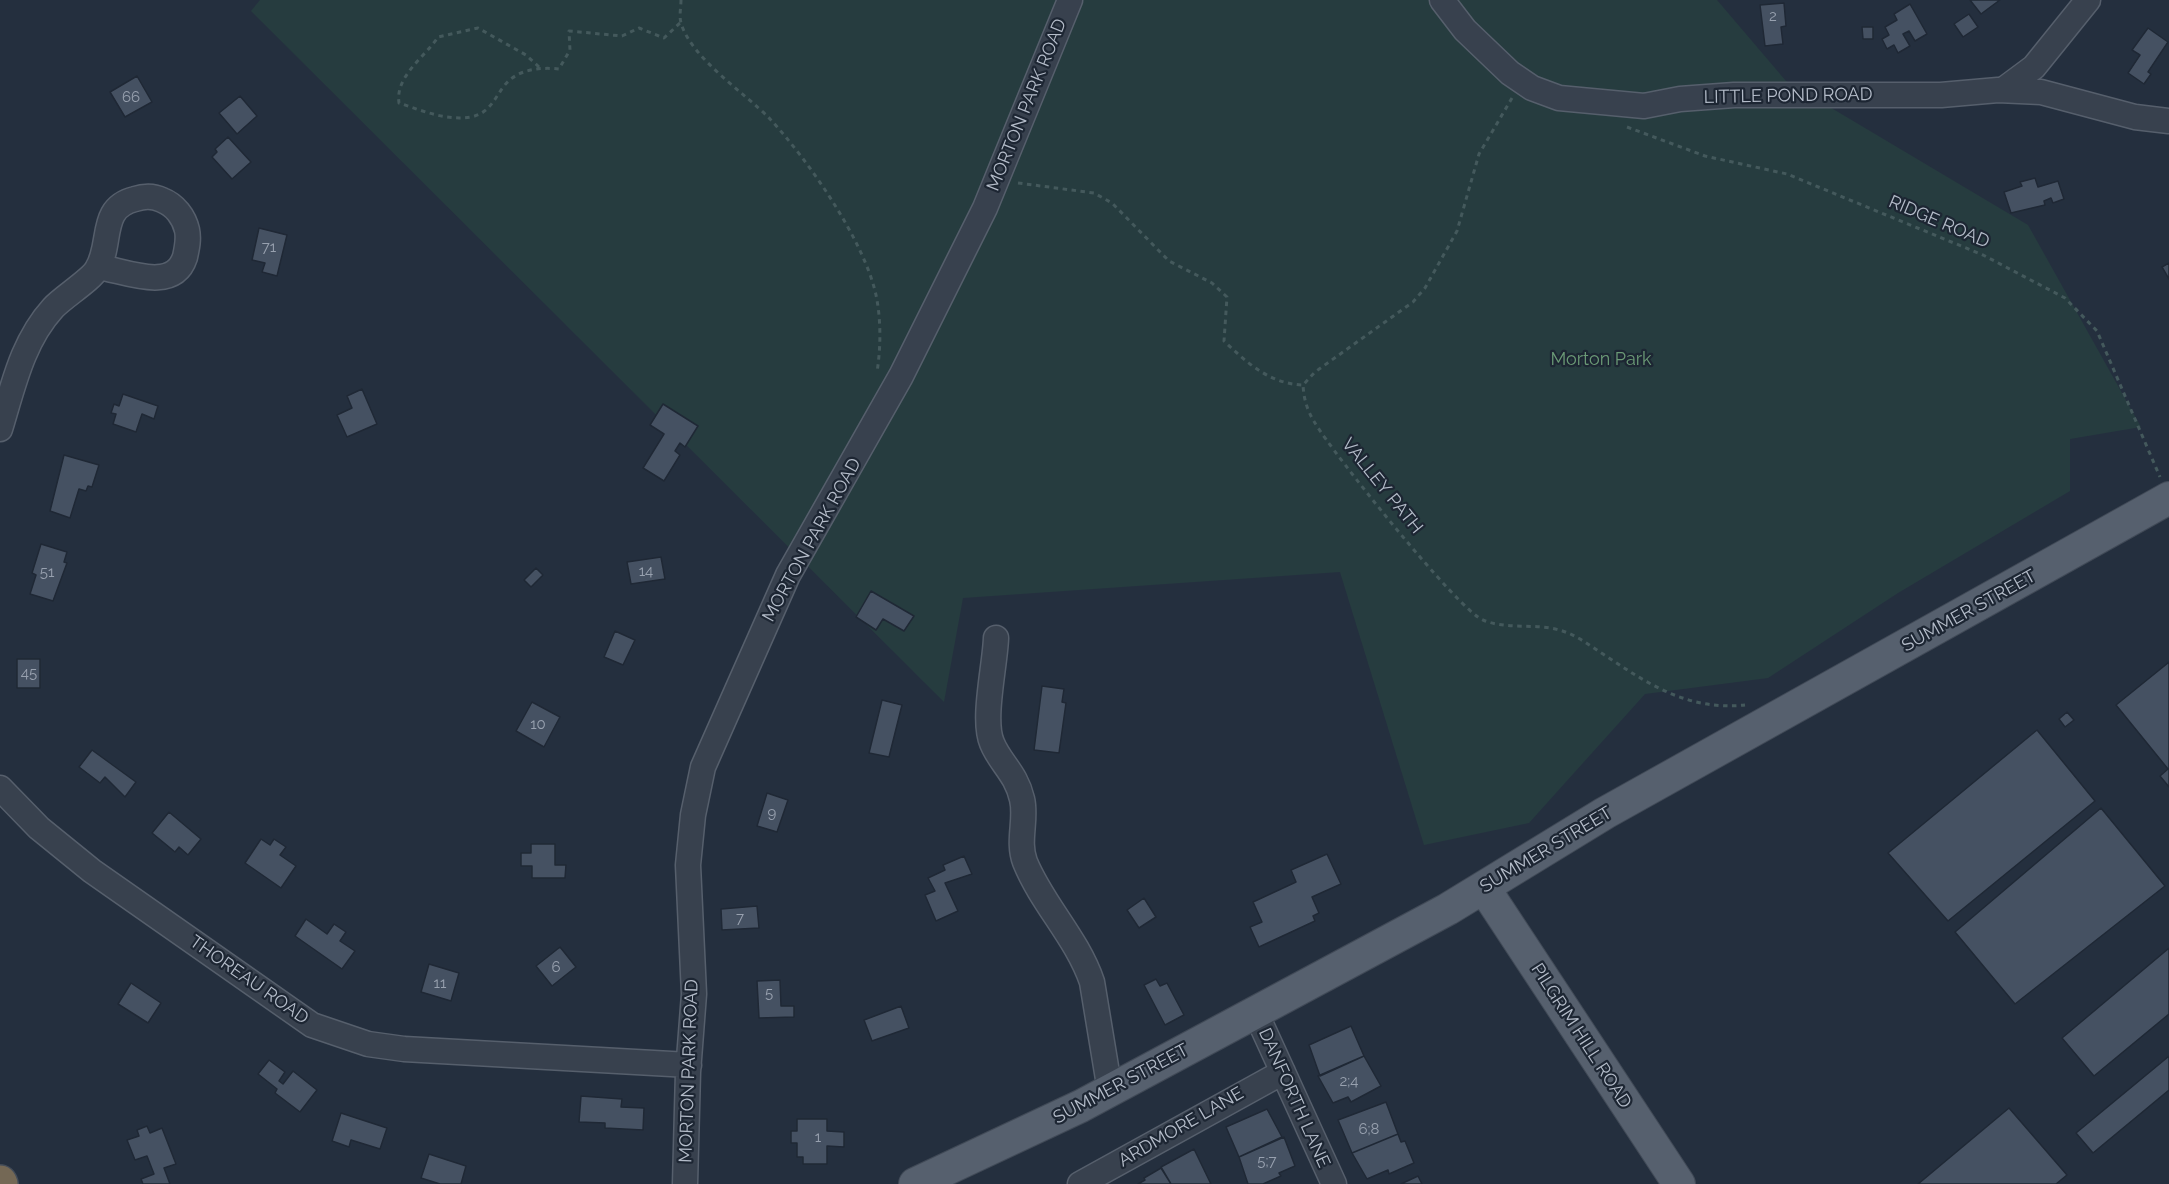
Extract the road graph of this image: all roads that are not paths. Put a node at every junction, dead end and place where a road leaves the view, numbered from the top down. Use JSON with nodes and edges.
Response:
{"nodes":[{"id":1,"x":1070,"y":0,"type":"edge"},
{"id":2,"x":1442,"y":0,"type":"edge"},
{"id":3,"x":2088,"y":0,"type":"edge"},
{"id":4,"x":2003,"y":90,"type":"junction"},
{"id":5,"x":2169,"y":121,"type":"edge"},
{"id":6,"x":98,"y":267,"type":"dead end"},
{"id":7,"x":0,"y":429,"type":"edge"},
{"id":8,"x":2166,"y":491,"type":"edge"},
{"id":9,"x":996,"y":638,"type":"dead end"},
{"id":10,"x":0,"y":788,"type":"edge"},
{"id":11,"x":1484,"y":888,"type":"junction"},
{"id":12,"x":1255,"y":1011,"type":"junction"},
{"id":13,"x":689,"y":1065,"type":"junction"},
{"id":14,"x":1283,"y":1071,"type":"junction"},
{"id":15,"x":1110,"y":1090,"type":"junction"},
{"id":16,"x":685,"y":1184,"type":"edge"},
{"id":17,"x":915,"y":1184,"type":"edge"},
{"id":18,"x":1080,"y":1184,"type":"edge"},
{"id":19,"x":1334,"y":1184,"type":"edge"},
{"id":20,"x":1678,"y":1184,"type":"edge"}],
"edges":[{"from":1,"to":13,"type":"street","name":"MORTON PARK ROAD"},
{"from":2,"to":4,"type":"street","name":"LITTLE POND ROAD"},
{"from":3,"to":4,"type":"street"},
{"from":4,"to":5,"type":"street","name":"LITTLE POND ROAD"},
{"from":6,"to":7,"type":"street"},
{"from":8,"to":11,"type":"main road","name":"SUMMER STREET"},
{"from":9,"to":15,"type":"street"},
{"from":10,"to":13,"type":"street","name":"THOREAU ROAD"},
{"from":11,"to":12,"type":"main road","name":"SUMMER STREET"},
{"from":11,"to":20,"type":"main road","name":"PILGRIM HILL ROAD"},
{"from":12,"to":14,"type":"street","name":"DANFORTH LANE"},
{"from":12,"to":15,"type":"main road","name":"SUMMER STREET"},
{"from":13,"to":16,"type":"street","name":"MORTON PARK ROAD"},
{"from":14,"to":18,"type":"street","name":"ARDMORE LANE"},
{"from":14,"to":19,"type":"street","name":"DANFORTH LANE"},
{"from":15,"to":17,"type":"main road","name":"SUMMER STREET"}]}
